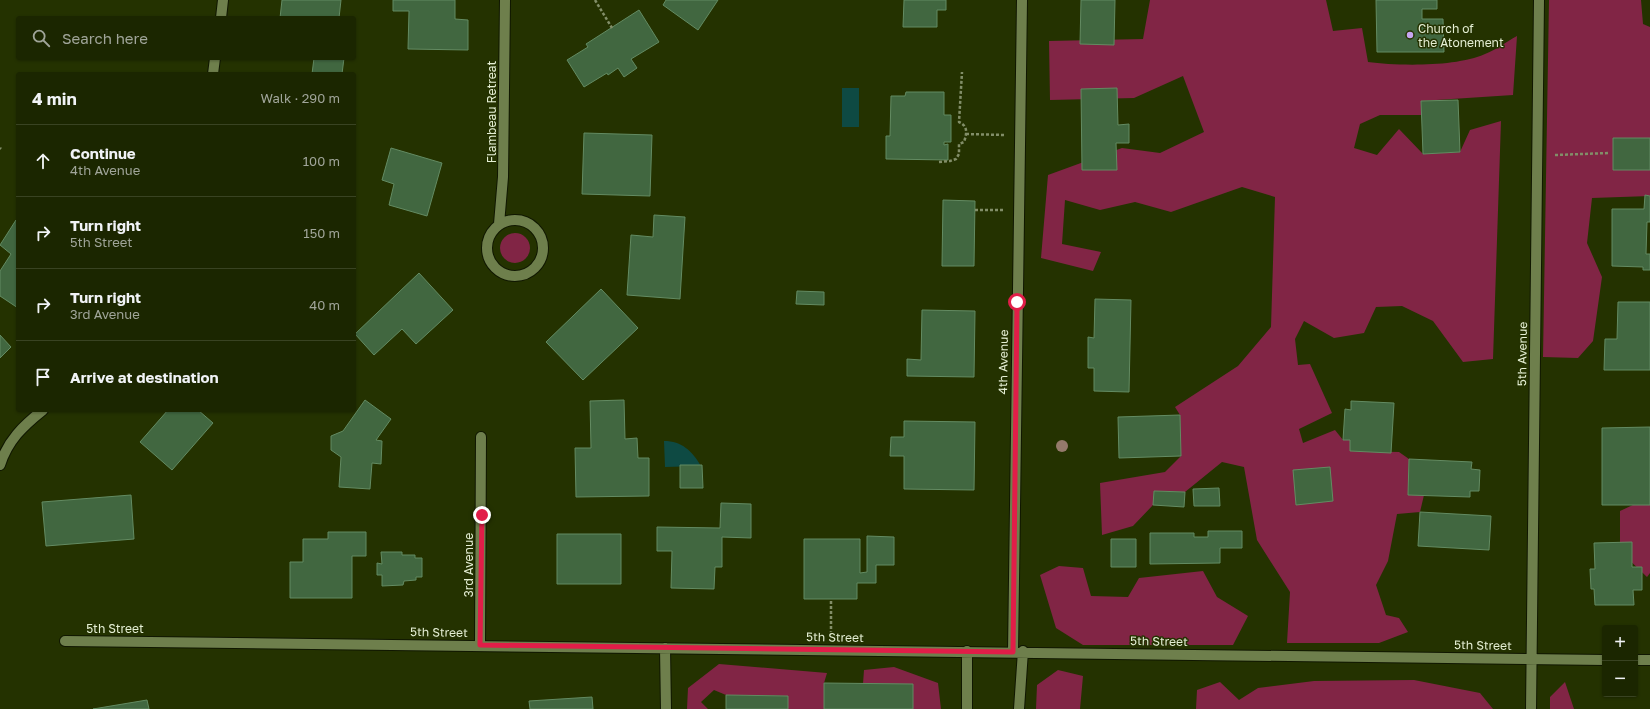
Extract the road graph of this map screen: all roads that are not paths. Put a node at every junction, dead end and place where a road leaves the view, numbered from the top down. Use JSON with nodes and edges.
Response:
{"nodes":[{"id":1,"x":223,"y":0,"type":"edge"},
{"id":2,"x":505,"y":0,"type":"edge"},
{"id":3,"x":1022,"y":0,"type":"edge"},
{"id":4,"x":1539,"y":0,"type":"edge"},
{"id":5,"x":221,"y":16,"type":"edge"},
{"id":6,"x":215,"y":60,"type":"edge"},
{"id":7,"x":213,"y":72,"type":"edge"},
{"id":8,"x":499,"y":224,"type":"junction"},
{"id":9,"x":41,"y":412,"type":"edge"},
{"id":10,"x":482,"y":437,"type":"dead end"},
{"id":11,"x":0,"y":464,"type":"edge"},
{"id":12,"x":65,"y":641,"type":"dead end"},
{"id":13,"x":480,"y":645,"type":"junction"},
{"id":14,"x":665,"y":648,"type":"junction"},
{"id":15,"x":967,"y":651,"type":"junction"},
{"id":16,"x":1018,"y":652,"type":"junction"},
{"id":17,"x":1531,"y":659,"type":"junction"},
{"id":18,"x":1602,"y":660,"type":"edge"},
{"id":19,"x":1638,"y":660,"type":"edge"},
{"id":20,"x":1650,"y":660,"type":"edge"},
{"id":21,"x":666,"y":709,"type":"edge"},
{"id":22,"x":967,"y":709,"type":"edge"},
{"id":23,"x":1019,"y":709,"type":"edge"},
{"id":24,"x":1531,"y":709,"type":"edge"}],
"edges":[{"from":1,"to":5,"type":"street"},
{"from":2,"to":8,"type":"street","name":"Flambeau Retreat"},
{"from":3,"to":16,"type":"street","name":"4th Avenue"},
{"from":4,"to":17,"type":"street","name":"5th Avenue"},
{"from":6,"to":7,"type":"street"},
{"from":8,"to":8,"type":"street"},
{"from":9,"to":11,"type":"street"},
{"from":10,"to":13,"type":"street","name":"3rd Avenue"},
{"from":12,"to":13,"type":"street","name":"5th Street"},
{"from":13,"to":14,"type":"street","name":"5th Street"},
{"from":14,"to":15,"type":"street","name":"5th Street"},
{"from":14,"to":21,"type":"street"},
{"from":15,"to":16,"type":"street","name":"5th Street"},
{"from":15,"to":22,"type":"street"},
{"from":16,"to":17,"type":"street","name":"5th Street"},
{"from":16,"to":23,"type":"street","name":"4th Avenue"},
{"from":17,"to":18,"type":"street","name":"5th Street"},
{"from":17,"to":24,"type":"street","name":"5th Avenue"},
{"from":19,"to":20,"type":"street"}]}
